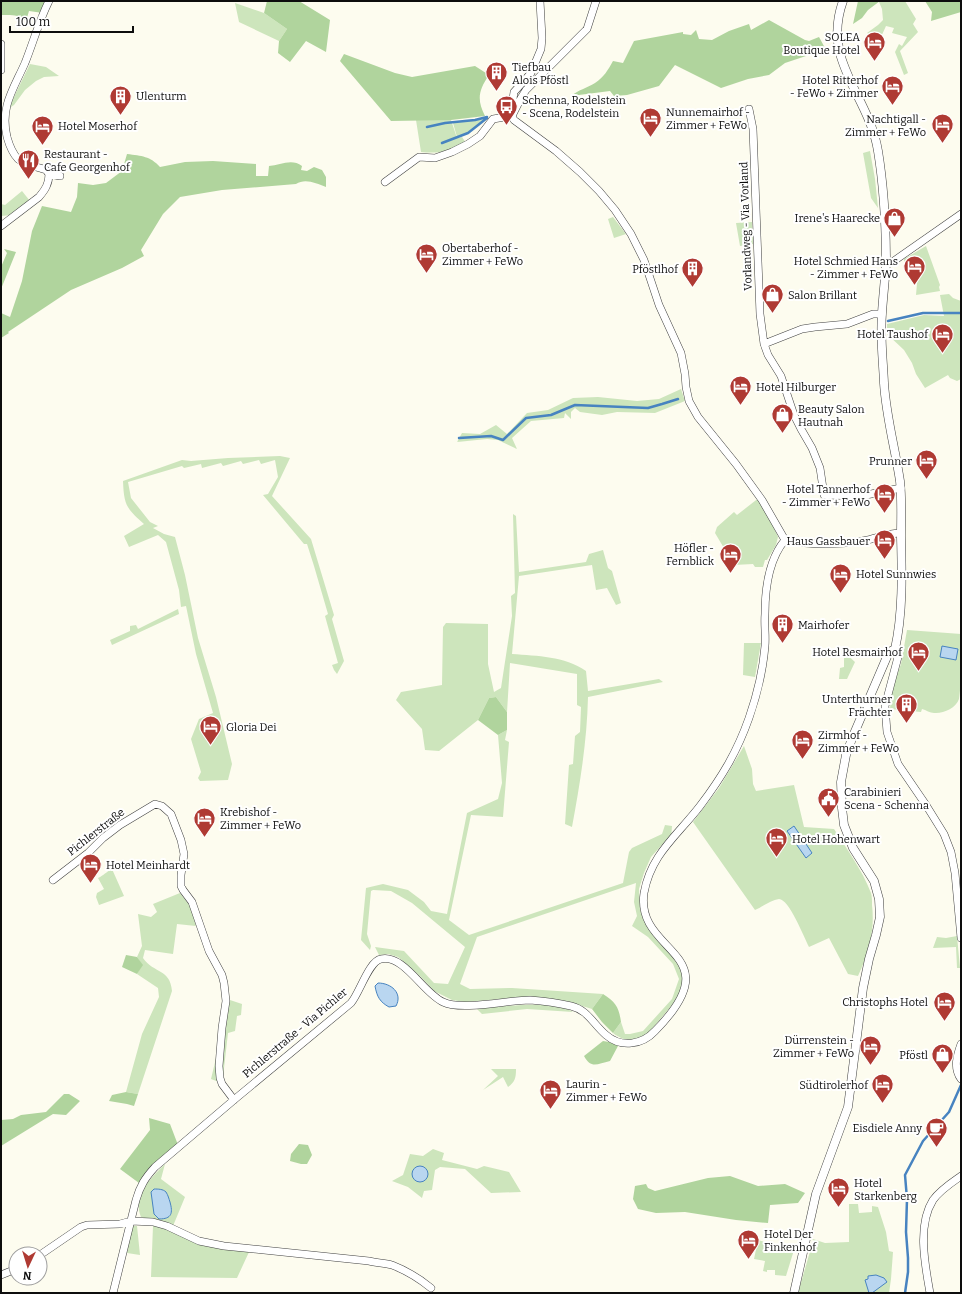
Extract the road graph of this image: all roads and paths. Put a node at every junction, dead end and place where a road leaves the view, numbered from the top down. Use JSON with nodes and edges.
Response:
{"nodes":[{"id":1,"x":49,"y":1,"type":"edge"},
{"id":2,"x":540,"y":1,"type":"edge"},
{"id":3,"x":596,"y":1,"type":"edge"},
{"id":4,"x":843,"y":1,"type":"edge"},
{"id":5,"x":1,"y":44,"type":"edge"},
{"id":6,"x":1,"y":70,"type":"edge"},
{"id":7,"x":2,"y":108,"type":"edge"},
{"id":8,"x":749,"y":108,"type":"dead end"},
{"id":9,"x":512,"y":116,"type":"junction"},
{"id":10,"x":49,"y":174,"type":"junction"},
{"id":11,"x":60,"y":176,"type":"dead end"},
{"id":12,"x":384,"y":182,"type":"dead end"},
{"id":13,"x":961,"y":214,"type":"edge"},
{"id":14,"x":1,"y":226,"type":"edge"},
{"id":15,"x":886,"y":263,"type":"junction"},
{"id":16,"x":882,"y":314,"type":"junction"},
{"id":17,"x":764,"y":344,"type":"junction"},
{"id":18,"x":901,"y":488,"type":"junction"},
{"id":19,"x":901,"y":533,"type":"junction"},
{"id":20,"x":785,"y":540,"type":"junction"},
{"id":21,"x":896,"y":649,"type":"junction"},
{"id":22,"x":53,"y":880,"type":"dead end"},
{"id":23,"x":960,"y":921,"type":"edge"},
{"id":24,"x":961,"y":938,"type":"edge"},
{"id":25,"x":961,"y":1044,"type":"edge"},
{"id":26,"x":961,"y":1078,"type":"edge"},
{"id":27,"x":234,"y":1100,"type":"junction"},
{"id":28,"x":961,"y":1176,"type":"edge"},
{"id":29,"x":131,"y":1220,"type":"junction"},
{"id":30,"x":48,"y":1250,"type":"edge"},
{"id":31,"x":430,"y":1288,"type":"dead end"},
{"id":32,"x":113,"y":1293,"type":"edge"},
{"id":33,"x":794,"y":1293,"type":"edge"},
{"id":34,"x":930,"y":1293,"type":"edge"}],
"edges":[{"from":1,"to":7,"type":"street"},
{"from":2,"to":9,"type":"street"},
{"from":3,"to":9,"type":"street"},
{"from":4,"to":15,"type":"street"},
{"from":5,"to":6,"type":"street"},
{"from":7,"to":10,"type":"street"},
{"from":8,"to":17,"type":"street","name":"Vorlandweg - Via Vorland"},
{"from":9,"to":12,"type":"street"},
{"from":9,"to":20,"type":"street"},
{"from":10,"to":11,"type":"street"},
{"from":10,"to":14,"type":"street"},
{"from":13,"to":15,"type":"street"},
{"from":15,"to":16,"type":"street"},
{"from":16,"to":17,"type":"street"},
{"from":16,"to":18,"type":"street"},
{"from":17,"to":18,"type":"street","name":"Vorlandweg - Via Vorland"},
{"from":18,"to":19,"type":"street"},
{"from":19,"to":20,"type":"street"},
{"from":19,"to":21,"type":"street"},
{"from":20,"to":27,"type":"street","name":"Pichlerstraße - Via Pichler"},
{"from":21,"to":23,"type":"street"},
{"from":21,"to":33,"type":"street"},
{"from":22,"to":27,"type":"street","name":"Pichlerstraße"},
{"from":23,"to":24,"type":"street"},
{"from":25,"to":26,"type":"street"},
{"from":27,"to":29,"type":"street","name":"Pichlerstraße - Via Pichler"},
{"from":28,"to":34,"type":"street"},
{"from":29,"to":30,"type":"street"},
{"from":29,"to":31,"type":"street"},
{"from":29,"to":32,"type":"street","name":"Pichlerstraße - Via Pichler"}]}
